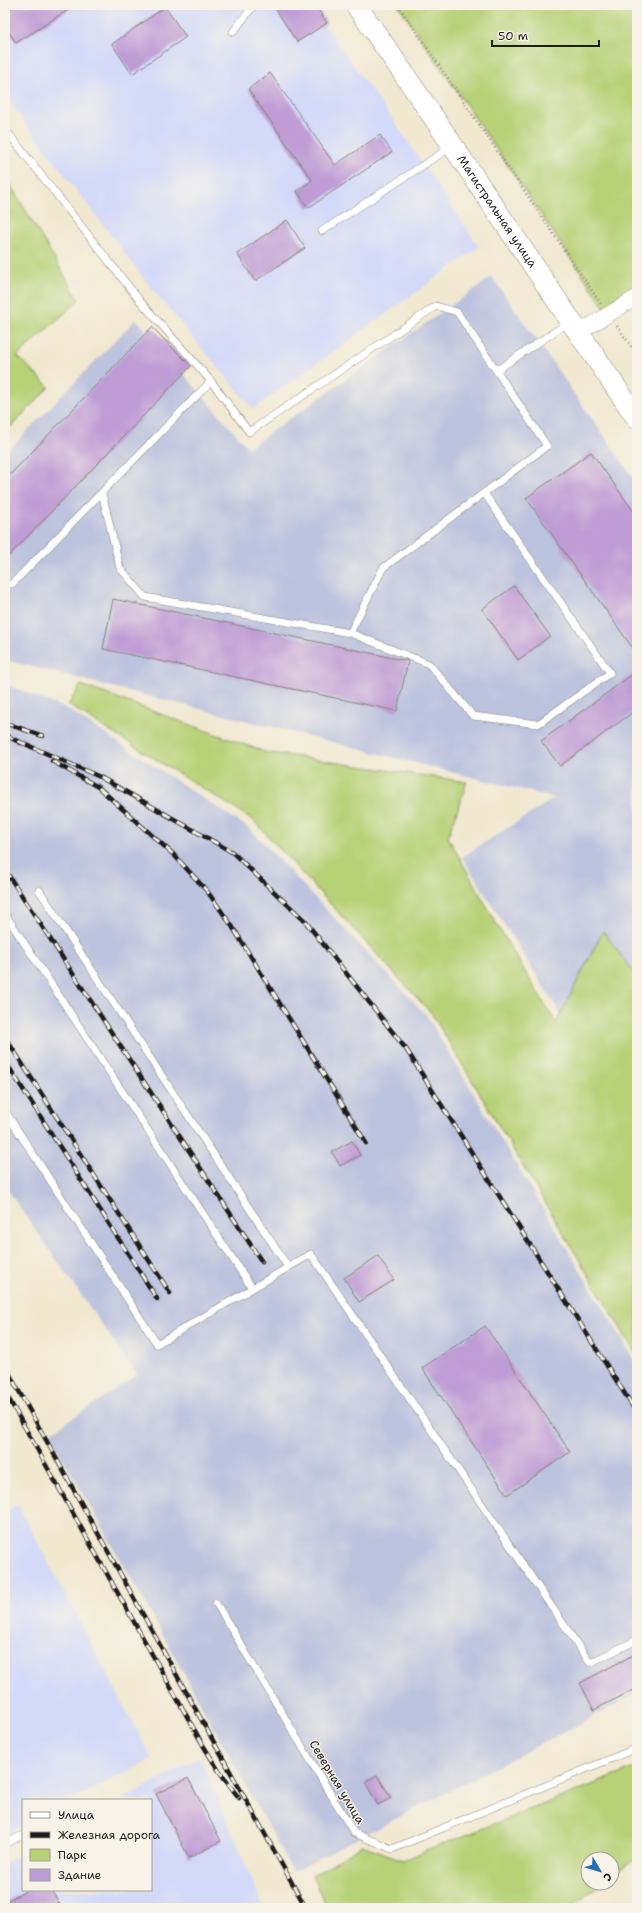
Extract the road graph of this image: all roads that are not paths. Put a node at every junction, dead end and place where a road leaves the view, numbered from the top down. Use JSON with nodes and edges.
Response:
{"nodes":[{"id":1,"x":254,"y":5,"type":"edge"},
{"id":2,"x":356,"y":5,"type":"edge"},
{"id":3,"x":233,"y":32,"type":"dead end"},
{"id":4,"x":5,"y":129,"type":"edge"},
{"id":5,"x":453,"y":146,"type":"junction"},
{"id":6,"x":322,"y":231,"type":"dead end"},
{"id":7,"x":636,"y":299,"type":"edge"},
{"id":8,"x":574,"y":327,"type":"junction"},
{"id":9,"x":497,"y":370,"type":"junction"},
{"id":10,"x":211,"y":381,"type":"junction"},
{"id":11,"x":637,"y":418,"type":"edge"},
{"id":12,"x":102,"y":493,"type":"junction"},
{"id":13,"x":484,"y":493,"type":"junction"},
{"id":14,"x":5,"y":584,"type":"edge"},
{"id":15,"x":350,"y":633,"type":"junction"},
{"id":16,"x":39,"y":890,"type":"dead end"},
{"id":17,"x":5,"y":914,"type":"edge"},
{"id":18,"x":5,"y":1111,"type":"edge"},
{"id":19,"x":288,"y":1267,"type":"junction"},
{"id":20,"x":252,"y":1288,"type":"junction"},
{"id":21,"x":216,"y":1603,"type":"dead end"},
{"id":22,"x":637,"y":1640,"type":"edge"},
{"id":23,"x":637,"y":1748,"type":"edge"},
{"id":24,"x":22,"y":1836,"type":"edge"},
{"id":25,"x":5,"y":1844,"type":"edge"}],
"edges":[{"from":1,"to":3,"type":"lane"},
{"from":2,"to":5,"type":"street","name":"Магистральная улица"},
{"from":4,"to":10,"type":"lane"},
{"from":5,"to":6,"type":"lane"},
{"from":5,"to":8,"type":"street","name":"Магистральная улица"},
{"from":7,"to":8,"type":"street"},
{"from":8,"to":9,"type":"lane"},
{"from":8,"to":11,"type":"street","name":"Магистральная улица"},
{"from":9,"to":10,"type":"lane"},
{"from":9,"to":13,"type":"lane"},
{"from":10,"to":12,"type":"lane"},
{"from":12,"to":14,"type":"lane"},
{"from":12,"to":15,"type":"lane"},
{"from":13,"to":15,"type":"lane"},
{"from":13,"to":15,"type":"lane"},
{"from":16,"to":19,"type":"lane"},
{"from":17,"to":20,"type":"lane"},
{"from":18,"to":20,"type":"lane"},
{"from":19,"to":20,"type":"lane"},
{"from":19,"to":22,"type":"lane"},
{"from":21,"to":23,"type":"lane","name":"Северная улица"},
{"from":24,"to":25,"type":"lane"}]}
